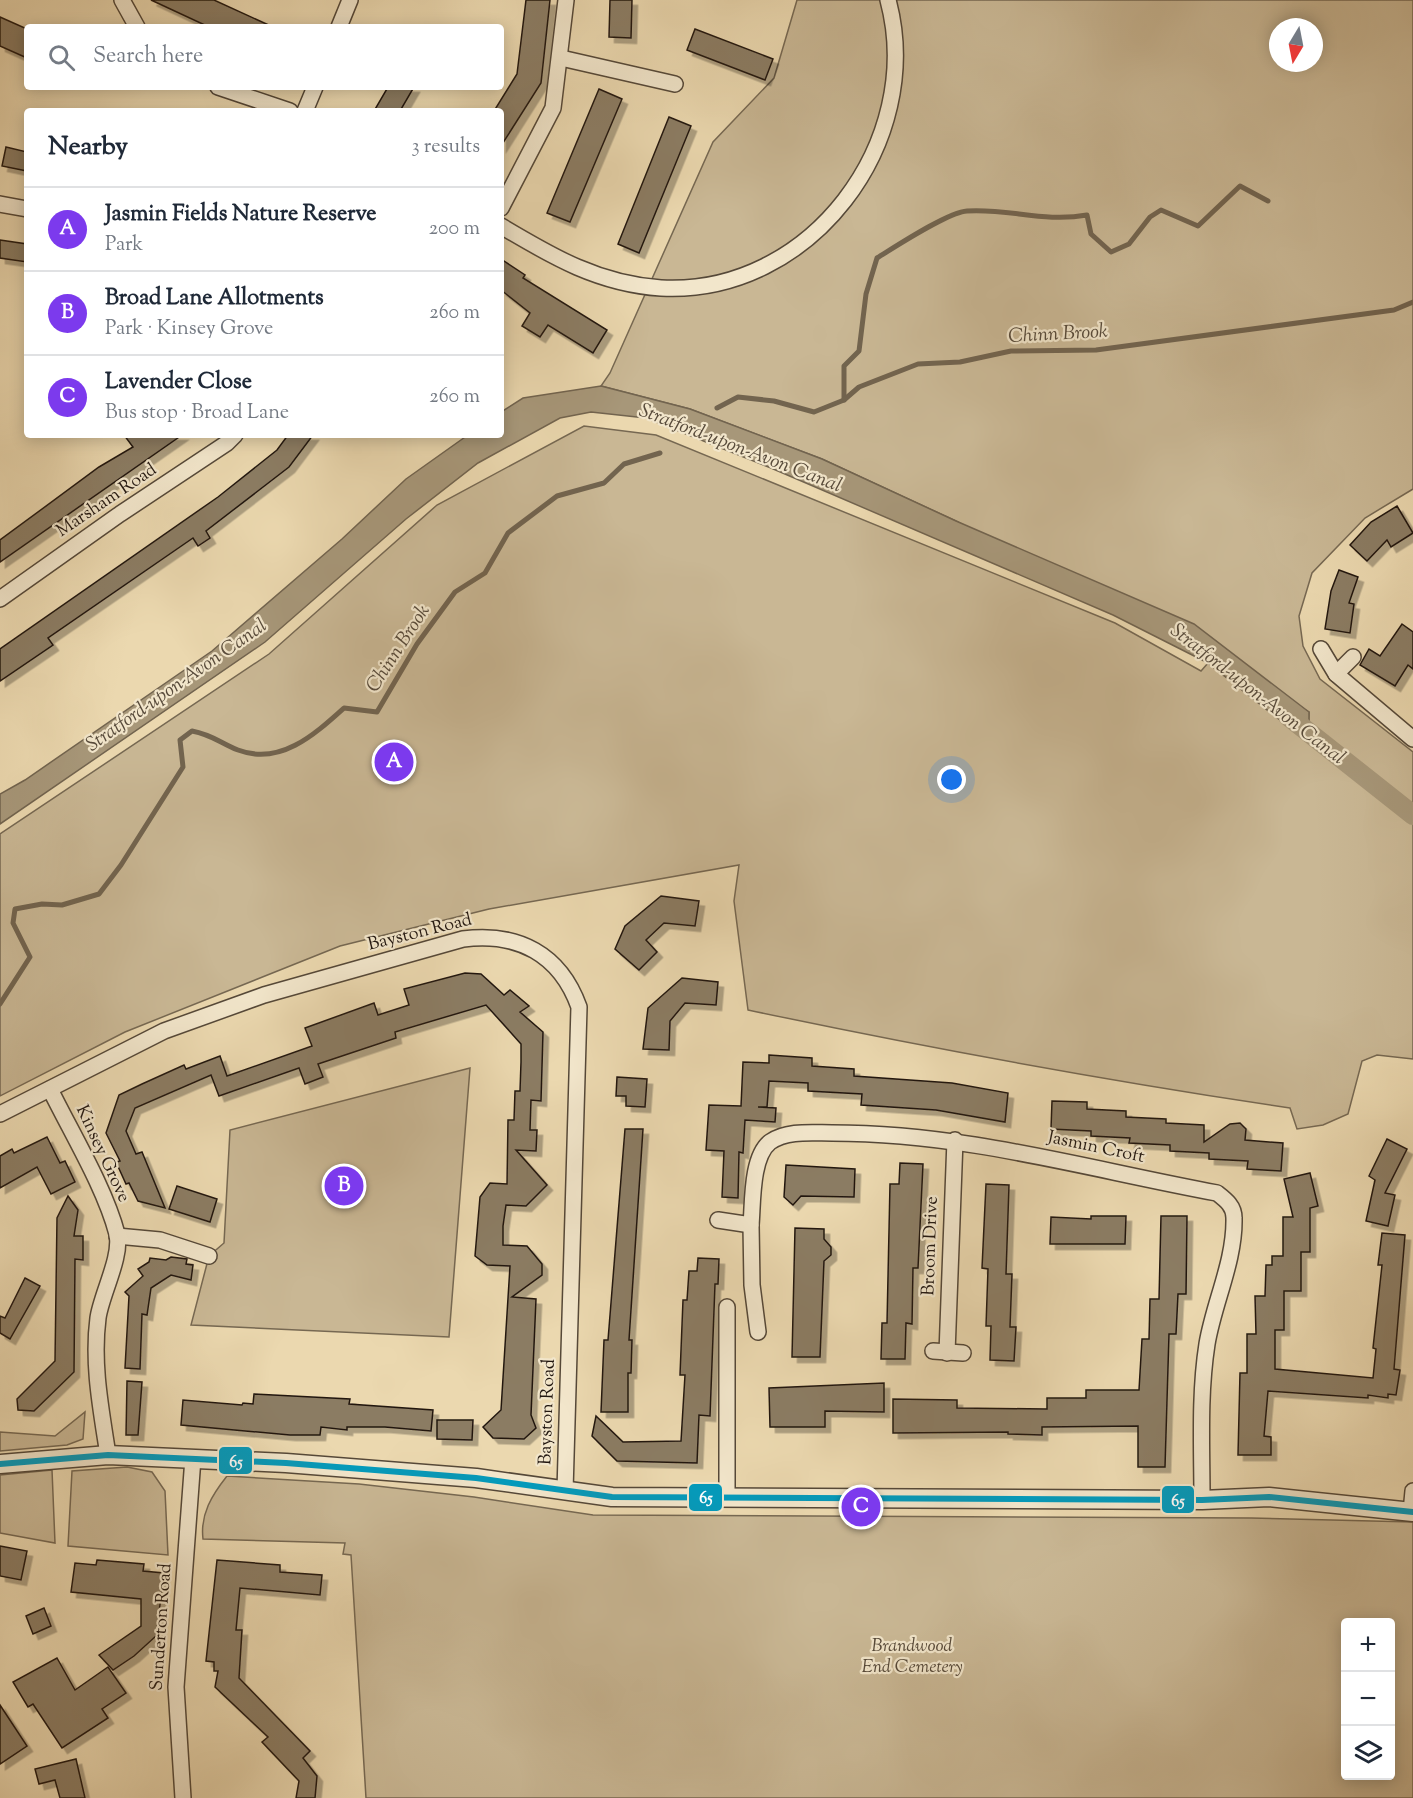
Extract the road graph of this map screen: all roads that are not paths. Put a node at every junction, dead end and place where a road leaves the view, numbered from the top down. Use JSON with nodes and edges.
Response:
{"nodes":[{"id":1,"x":122,"y":0,"type":"edge"},
{"id":2,"x":350,"y":0,"type":"edge"},
{"id":3,"x":566,"y":0,"type":"edge"},
{"id":4,"x":888,"y":0,"type":"edge"},
{"id":5,"x":135,"y":24,"type":"edge"},
{"id":6,"x":340,"y":24,"type":"edge"},
{"id":7,"x":561,"y":58,"type":"junction"},
{"id":8,"x":675,"y":84,"type":"dead end"},
{"id":9,"x":227,"y":90,"type":"edge"},
{"id":10,"x":314,"y":90,"type":"edge"},
{"id":11,"x":281,"y":108,"type":"edge"},
{"id":12,"x":306,"y":108,"type":"edge"},
{"id":13,"x":504,"y":202,"type":"edge"},
{"id":14,"x":0,"y":204,"type":"edge"},
{"id":15,"x":24,"y":208,"type":"edge"},
{"id":16,"x":504,"y":228,"type":"edge"},
{"id":17,"x":232,"y":438,"type":"edge"},
{"id":18,"x":0,"y":599,"type":"edge"},
{"id":19,"x":1321,"y":649,"type":"dead end"},
{"id":20,"x":1353,"y":657,"type":"dead end"},
{"id":21,"x":1336,"y":674,"type":"junction"},
{"id":22,"x":1413,"y":739,"type":"edge"},
{"id":23,"x":50,"y":1089,"type":"junction"},
{"id":24,"x":0,"y":1114,"type":"edge"},
{"id":25,"x":955,"y":1140,"type":"junction"},
{"id":26,"x":718,"y":1220,"type":"dead end"},
{"id":27,"x":751,"y":1225,"type":"junction"},
{"id":28,"x":117,"y":1236,"type":"junction"},
{"id":29,"x":209,"y":1256,"type":"dead end"},
{"id":30,"x":727,"y":1307,"type":"dead end"},
{"id":31,"x":758,"y":1332,"type":"dead end"},
{"id":32,"x":963,"y":1353,"type":"dead end"},
{"id":33,"x":108,"y":1455,"type":"junction"},
{"id":34,"x":194,"y":1458,"type":"junction"},
{"id":35,"x":0,"y":1464,"type":"edge"},
{"id":36,"x":565,"y":1491,"type":"junction"},
{"id":37,"x":1413,"y":1491,"type":"edge"},
{"id":38,"x":727,"y":1496,"type":"junction"},
{"id":39,"x":1202,"y":1500,"type":"junction"},
{"id":40,"x":1412,"y":1512,"type":"edge"},
{"id":41,"x":183,"y":1798,"type":"edge"}],
"edges":[{"from":1,"to":5,"type":"street"},
{"from":2,"to":6,"type":"street"},
{"from":3,"to":7,"type":"street"},
{"from":4,"to":16,"type":"street"},
{"from":7,"to":8,"type":"street"},
{"from":7,"to":13,"type":"street"},
{"from":9,"to":11,"type":"street"},
{"from":10,"to":12,"type":"street"},
{"from":14,"to":15,"type":"street"},
{"from":17,"to":18,"type":"street","name":"Marsham Road"},
{"from":19,"to":21,"type":"street"},
{"from":20,"to":21,"type":"street"},
{"from":21,"to":22,"type":"street"},
{"from":23,"to":24,"type":"street","name":"Bayston Road"},
{"from":23,"to":28,"type":"street","name":"Kinsey Grove"},
{"from":23,"to":36,"type":"street","name":"Bayston Road"},
{"from":25,"to":27,"type":"street","name":"Jasmin Croft"},
{"from":25,"to":32,"type":"street","name":"Broom Drive"},
{"from":25,"to":39,"type":"street","name":"Jasmin Croft"},
{"from":26,"to":27,"type":"street"},
{"from":27,"to":31,"type":"street","name":"Jasmin Croft"},
{"from":28,"to":29,"type":"street"},
{"from":28,"to":33,"type":"street","name":"Kinsey Grove"},
{"from":30,"to":38,"type":"street"},
{"from":33,"to":34,"type":"street"},
{"from":33,"to":35,"type":"street"},
{"from":34,"to":36,"type":"street"},
{"from":34,"to":41,"type":"street","name":"Sunderton Road"},
{"from":36,"to":38,"type":"street"},
{"from":37,"to":40,"type":"street"},
{"from":38,"to":39,"type":"street"},
{"from":39,"to":40,"type":"street"}]}
